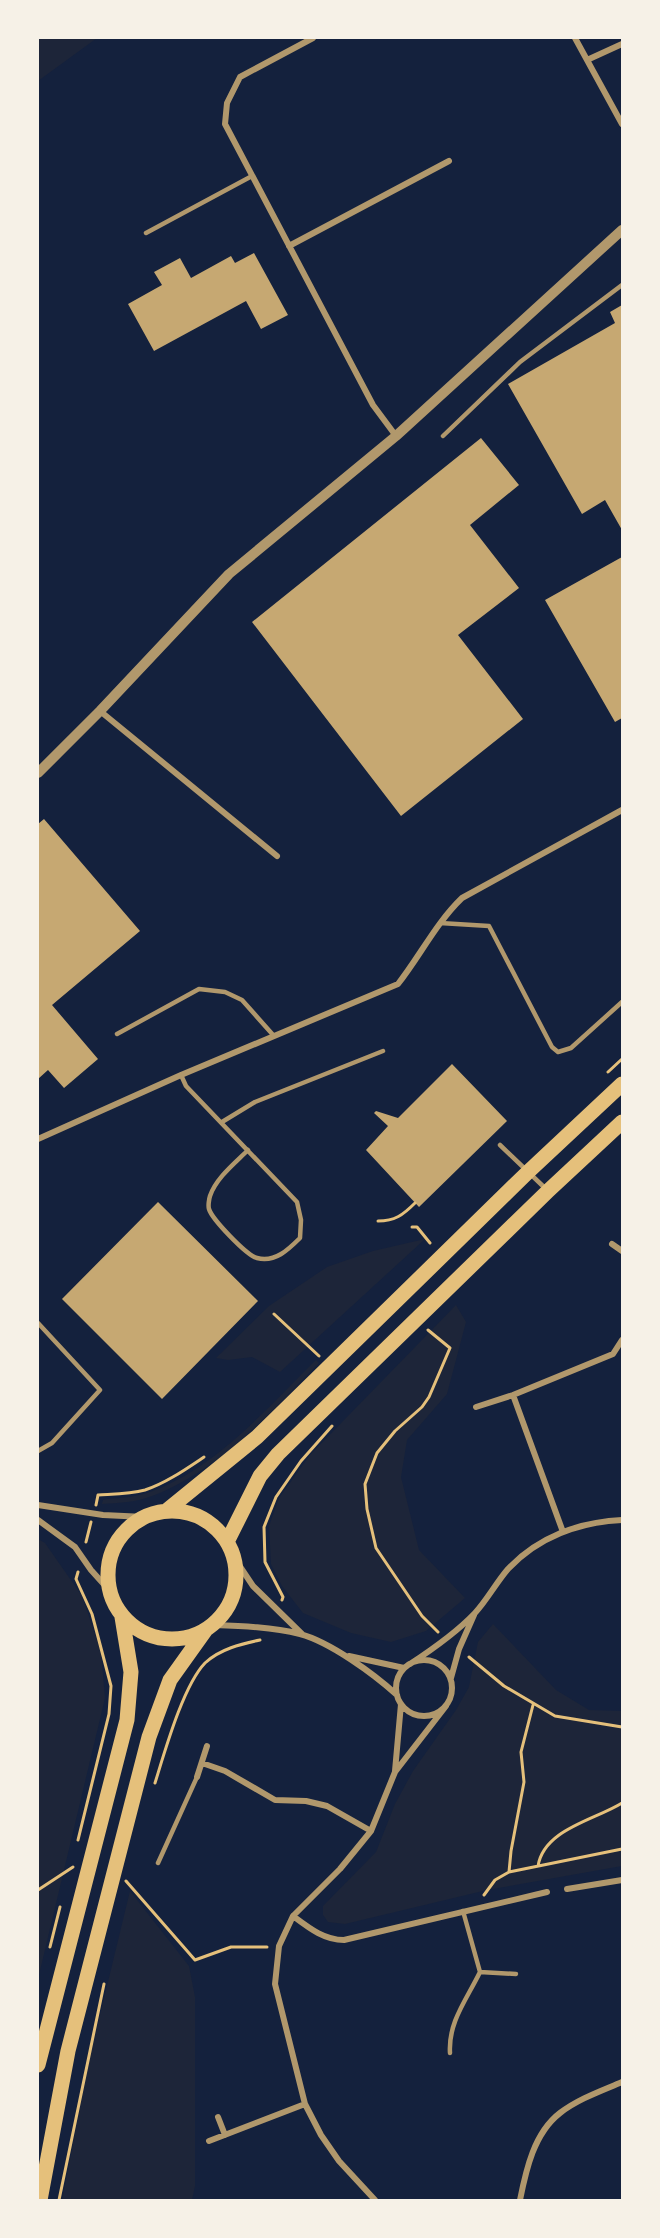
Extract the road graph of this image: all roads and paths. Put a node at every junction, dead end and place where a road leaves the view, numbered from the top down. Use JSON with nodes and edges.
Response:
{"nodes":[{"id":1,"x":313,"y":38,"type":"edge"},
{"id":2,"x":575,"y":38,"type":"edge"},
{"id":3,"x":622,"y":44,"type":"edge"},
{"id":4,"x":587,"y":60,"type":"junction"},
{"id":5,"x":622,"y":124,"type":"edge"},
{"id":6,"x":449,"y":161,"type":"dead end"},
{"id":7,"x":252,"y":176,"type":"junction"},
{"id":8,"x":622,"y":230,"type":"edge"},
{"id":9,"x":146,"y":233,"type":"dead end"},
{"id":10,"x":289,"y":246,"type":"junction"},
{"id":11,"x":622,"y":285,"type":"edge"},
{"id":12,"x":396,"y":436,"type":"junction"},
{"id":13,"x":443,"y":436,"type":"dead end"},
{"id":14,"x":100,"y":711,"type":"junction"},
{"id":15,"x":38,"y":773,"type":"edge"},
{"id":16,"x":622,"y":810,"type":"edge"},
{"id":17,"x":277,"y":856,"type":"dead end"},
{"id":18,"x":440,"y":923,"type":"junction"},
{"id":19,"x":622,"y":1002,"type":"edge"},
{"id":20,"x":117,"y":1034,"type":"dead end"},
{"id":21,"x":274,"y":1036,"type":"junction"},
{"id":22,"x":384,"y":1051,"type":"dead end"},
{"id":23,"x":622,"y":1059,"type":"edge"},
{"id":24,"x":181,"y":1075,"type":"junction"},
{"id":25,"x":606,"y":1075,"type":"dead end"},
{"id":26,"x":622,"y":1084,"type":"edge"},
{"id":27,"x":222,"y":1122,"type":"junction"},
{"id":28,"x":622,"y":1122,"type":"edge"},
{"id":29,"x":38,"y":1139,"type":"edge"},
{"id":30,"x":500,"y":1145,"type":"dead end"},
{"id":31,"x":248,"y":1150,"type":"junction"},
{"id":32,"x":528,"y":1172,"type":"junction"},
{"id":33,"x":548,"y":1191,"type":"junction"},
{"id":34,"x":415,"y":1203,"type":"dead end"},
{"id":35,"x":378,"y":1221,"type":"dead end"},
{"id":36,"x":412,"y":1227,"type":"dead end"},
{"id":37,"x":612,"y":1244,"type":"dead end"},
{"id":38,"x":422,"y":1251,"type":"dead end"},
{"id":39,"x":622,"y":1251,"type":"edge"},
{"id":40,"x":274,"y":1314,"type":"dead end"},
{"id":41,"x":38,"y":1323,"type":"edge"},
{"id":42,"x":427,"y":1329,"type":"dead end"},
{"id":43,"x":622,"y":1340,"type":"edge"},
{"id":44,"x":310,"y":1348,"type":"dead end"},
{"id":45,"x":513,"y":1395,"type":"junction"},
{"id":46,"x":476,"y":1407,"type":"dead end"},
{"id":47,"x":332,"y":1426,"type":"dead end"},
{"id":48,"x":38,"y":1451,"type":"edge"},
{"id":49,"x":212,"y":1452,"type":"dead end"},
{"id":50,"x":38,"y":1505,"type":"edge"},
{"id":51,"x":166,"y":1511,"type":"junction"},
{"id":52,"x":93,"y":1514,"type":"junction"},
{"id":53,"x":145,"y":1517,"type":"junction"},
{"id":54,"x":38,"y":1520,"type":"edge"},
{"id":55,"x":622,"y":1520,"type":"edge"},
{"id":56,"x":563,"y":1532,"type":"junction"},
{"id":57,"x":230,"y":1549,"type":"junction"},
{"id":58,"x":82,"y":1558,"type":"junction"},
{"id":59,"x":109,"y":1590,"type":"junction"},
{"id":60,"x":283,"y":1597,"type":"dead end"},
{"id":61,"x":476,"y":1612,"type":"junction"},
{"id":62,"x":122,"y":1617,"type":"junction"},
{"id":63,"x":209,"y":1628,"type":"junction"},
{"id":64,"x":302,"y":1634,"type":"junction"},
{"id":65,"x":446,"y":1638,"type":"junction"},
{"id":66,"x":260,"y":1640,"type":"dead end"},
{"id":67,"x":459,"y":1649,"type":"junction"},
{"id":68,"x":343,"y":1654,"type":"junction"},
{"id":69,"x":410,"y":1664,"type":"junction"},
{"id":70,"x":404,"y":1668,"type":"junction"},
{"id":71,"x":451,"y":1678,"type":"junction"},
{"id":72,"x":397,"y":1695,"type":"junction"},
{"id":73,"x":401,"y":1704,"type":"junction"},
{"id":74,"x":533,"y":1705,"type":"junction"},
{"id":75,"x":446,"y":1706,"type":"junction"},
{"id":76,"x":622,"y":1727,"type":"edge"},
{"id":77,"x":207,"y":1746,"type":"dead end"},
{"id":78,"x":202,"y":1763,"type":"junction"},
{"id":79,"x":395,"y":1772,"type":"junction"},
{"id":80,"x":197,"y":1777,"type":"joint"},
{"id":81,"x":152,"y":1794,"type":"dead end"},
{"id":82,"x":622,"y":1803,"type":"edge"},
{"id":83,"x":371,"y":1831,"type":"junction"},
{"id":84,"x":77,"y":1844,"type":"dead end"},
{"id":85,"x":622,"y":1849,"type":"edge"},
{"id":86,"x":158,"y":1863,"type":"dead end"},
{"id":87,"x":538,"y":1866,"type":"junction"},
{"id":88,"x":509,"y":1872,"type":"junction"},
{"id":89,"x":68,"y":1878,"type":"dead end"},
{"id":90,"x":622,"y":1880,"type":"edge"},
{"id":91,"x":567,"y":1889,"type":"dead end"},
{"id":92,"x":38,"y":1890,"type":"edge"},
{"id":93,"x":126,"y":1892,"type":"dead end"},
{"id":94,"x":547,"y":1892,"type":"dead end"},
{"id":95,"x":62,"y":1901,"type":"dead end"},
{"id":96,"x":483,"y":1906,"type":"junction"},
{"id":97,"x":462,"y":1911,"type":"junction"},
{"id":98,"x":293,"y":1916,"type":"junction"},
{"id":99,"x":279,"y":1948,"type":"junction"},
{"id":100,"x":48,"y":1958,"type":"dead end"},
{"id":101,"x":480,"y":1972,"type":"junction"},
{"id":102,"x":516,"y":1974,"type":"dead end"},
{"id":103,"x":105,"y":1975,"type":"dead end"},
{"id":104,"x":450,"y":2053,"type":"dead end"},
{"id":105,"x":38,"y":2065,"type":"edge"},
{"id":106,"x":622,"y":2082,"type":"edge"},
{"id":107,"x":305,"y":2104,"type":"junction"},
{"id":108,"x":218,"y":2117,"type":"dead end"},
{"id":109,"x":225,"y":2135,"type":"junction"},
{"id":110,"x":209,"y":2141,"type":"dead end"},
{"id":111,"x":40,"y":2200,"type":"edge"},
{"id":112,"x":59,"y":2200,"type":"edge"},
{"id":113,"x":375,"y":2200,"type":"edge"},
{"id":114,"x":520,"y":2200,"type":"edge"}],
"edges":[{"from":1,"to":7,"type":"street"},
{"from":2,"to":4,"type":"street"},
{"from":3,"to":4,"type":"street"},
{"from":4,"to":5,"type":"street"},
{"from":6,"to":10,"type":"street"},
{"from":7,"to":9,"type":"lane"},
{"from":7,"to":10,"type":"street"},
{"from":8,"to":12,"type":"street"},
{"from":10,"to":12,"type":"street"},
{"from":11,"to":13,"type":"lane"},
{"from":12,"to":14,"type":"street"},
{"from":14,"to":15,"type":"street"},
{"from":14,"to":17,"type":"street"},
{"from":16,"to":18,"type":"street"},
{"from":18,"to":19,"type":"lane"},
{"from":18,"to":21,"type":"street"},
{"from":20,"to":21,"type":"lane"},
{"from":21,"to":24,"type":"street"},
{"from":22,"to":27,"type":"lane"},
{"from":23,"to":25,"type":"path"},
{"from":24,"to":27,"type":"lane"},
{"from":24,"to":29,"type":"street"},
{"from":26,"to":32,"type":"main road"},
{"from":27,"to":31,"type":"lane"},
{"from":28,"to":33,"type":"main road"},
{"from":30,"to":32,"type":"lane"},
{"from":31,"to":31,"type":"lane"},
{"from":32,"to":33,"type":"lane"},
{"from":32,"to":51,"type":"main road"},
{"from":33,"to":57,"type":"main road"},
{"from":34,"to":35,"type":"path"},
{"from":36,"to":38,"type":"path"},
{"from":37,"to":39,"type":"street"},
{"from":40,"to":44,"type":"path"},
{"from":41,"to":48,"type":"lane"},
{"from":42,"to":65,"type":"path"},
{"from":43,"to":45,"type":"street"},
{"from":45,"to":46,"type":"street"},
{"from":45,"to":56,"type":"street"},
{"from":47,"to":60,"type":"path"},
{"from":49,"to":52,"type":"path"},
{"from":50,"to":52,"type":"street"},
{"from":51,"to":53,"type":"main road"},
{"from":51,"to":57,"type":"main road"},
{"from":52,"to":53,"type":"street"},
{"from":52,"to":58,"type":"path"},
{"from":53,"to":59,"type":"main road"},
{"from":54,"to":58,"type":"street"},
{"from":55,"to":56,"type":"street"},
{"from":56,"to":61,"type":"street"},
{"from":57,"to":63,"type":"main road"},
{"from":57,"to":64,"type":"street"},
{"from":58,"to":59,"type":"street"},
{"from":58,"to":84,"type":"path"},
{"from":59,"to":62,"type":"main road"},
{"from":61,"to":65,"type":"street"},
{"from":61,"to":67,"type":"street"},
{"from":62,"to":63,"type":"main road"},
{"from":62,"to":105,"type":"main road"},
{"from":63,"to":64,"type":"street"},
{"from":63,"to":111,"type":"main road"},
{"from":64,"to":68,"type":"street"},
{"from":65,"to":69,"type":"street"},
{"from":66,"to":81,"type":"path"},
{"from":67,"to":71,"type":"street"},
{"from":67,"to":74,"type":"path"},
{"from":68,"to":70,"type":"street"},
{"from":68,"to":72,"type":"street"},
{"from":69,"to":70,"type":"street"},
{"from":69,"to":71,"type":"street"},
{"from":70,"to":72,"type":"street"},
{"from":71,"to":75,"type":"street"},
{"from":72,"to":73,"type":"street"},
{"from":73,"to":75,"type":"street"},
{"from":73,"to":79,"type":"street"},
{"from":74,"to":76,"type":"path"},
{"from":74,"to":88,"type":"path"},
{"from":75,"to":79,"type":"street"},
{"from":77,"to":78,"type":"street"},
{"from":78,"to":80,"type":"street"},
{"from":78,"to":83,"type":"street"},
{"from":79,"to":83,"type":"street"},
{"from":80,"to":86,"type":"lane"},
{"from":82,"to":87,"type":"path"},
{"from":83,"to":98,"type":"street"},
{"from":85,"to":87,"type":"path"},
{"from":87,"to":88,"type":"path"},
{"from":88,"to":96,"type":"path"},
{"from":89,"to":92,"type":"path"},
{"from":90,"to":91,"type":"street"},
{"from":93,"to":99,"type":"path"},
{"from":94,"to":96,"type":"street"},
{"from":95,"to":100,"type":"path"},
{"from":96,"to":97,"type":"street"},
{"from":97,"to":98,"type":"street"},
{"from":97,"to":101,"type":"lane"},
{"from":98,"to":99,"type":"street"},
{"from":99,"to":107,"type":"street"},
{"from":101,"to":102,"type":"lane"},
{"from":101,"to":104,"type":"lane"},
{"from":103,"to":112,"type":"path"},
{"from":106,"to":114,"type":"street"},
{"from":107,"to":109,"type":"street"},
{"from":107,"to":113,"type":"street"},
{"from":108,"to":109,"type":"street"},
{"from":109,"to":110,"type":"street"}]}
